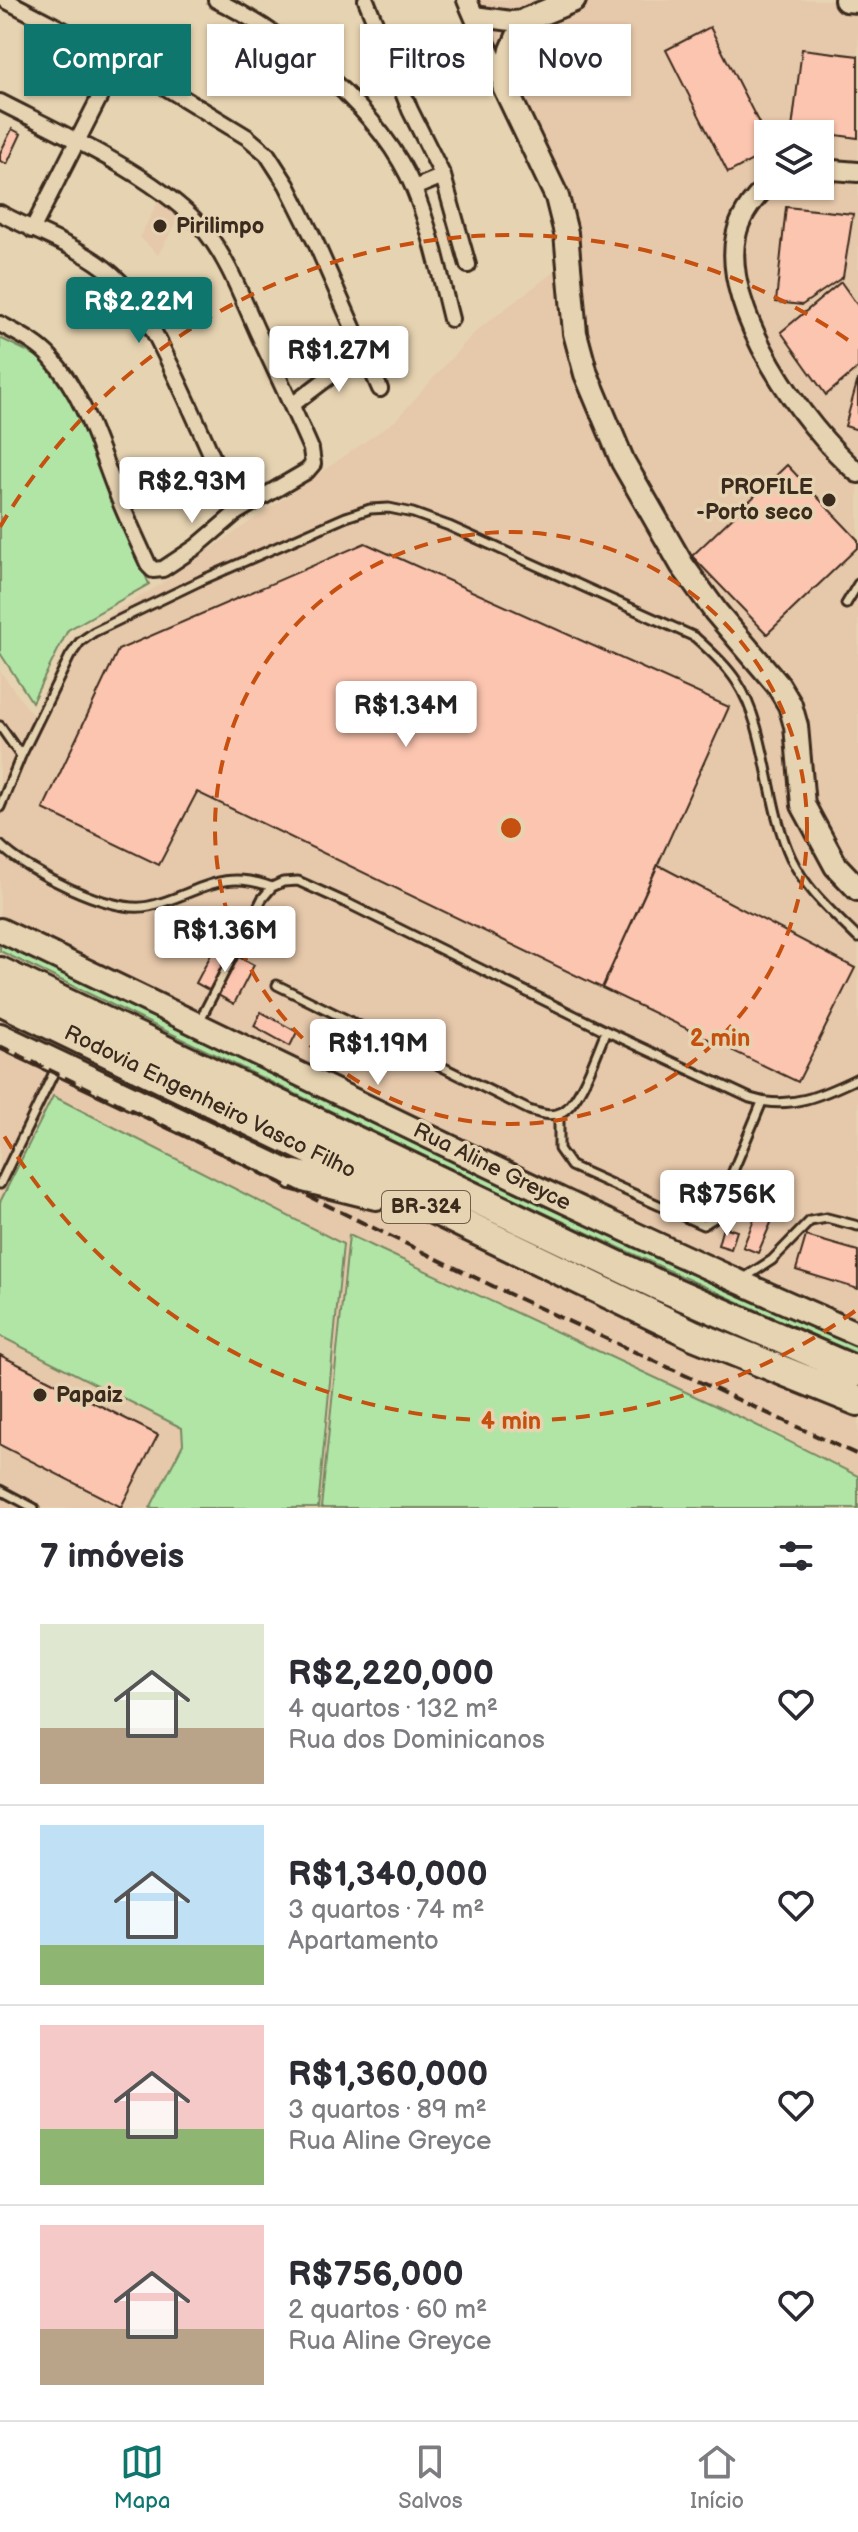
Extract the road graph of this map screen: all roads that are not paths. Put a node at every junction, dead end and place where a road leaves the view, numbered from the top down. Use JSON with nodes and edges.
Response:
{"nodes":[{"id":1,"x":5,"y":0,"type":"edge"},
{"id":2,"x":216,"y":0,"type":"edge"},
{"id":3,"x":366,"y":0,"type":"edge"},
{"id":4,"x":574,"y":0,"type":"edge"},
{"id":5,"x":846,"y":0,"type":"edge"},
{"id":6,"x":858,"y":1,"type":"edge"},
{"id":7,"x":471,"y":8,"type":"edge"},
{"id":8,"x":525,"y":20,"type":"junction"},
{"id":9,"x":51,"y":24,"type":"edge"},
{"id":10,"x":504,"y":86,"type":"junction"},
{"id":11,"x":100,"y":96,"type":"edge"},
{"id":12,"x":180,"y":96,"type":"edge"},
{"id":13,"x":0,"y":102,"type":"edge"},
{"id":14,"x":77,"y":142,"type":"junction"},
{"id":15,"x":834,"y":170,"type":"edge"},
{"id":16,"x":858,"y":172,"type":"edge"},
{"id":17,"x":443,"y":176,"type":"junction"},
{"id":18,"x":414,"y":188,"type":"junction"},
{"id":19,"x":755,"y":200,"type":"edge"},
{"id":20,"x":0,"y":213,"type":"edge"},
{"id":21,"x":32,"y":230,"type":"junction"},
{"id":22,"x":461,"y":243,"type":"junction"},
{"id":23,"x":434,"y":251,"type":"junction"},
{"id":24,"x":468,"y":265,"type":"dead end"},
{"id":25,"x":451,"y":319,"type":"dead end"},
{"id":26,"x":0,"y":324,"type":"edge"},
{"id":27,"x":362,"y":352,"type":"junction"},
{"id":28,"x":380,"y":389,"type":"dead end"},
{"id":29,"x":292,"y":405,"type":"junction"},
{"id":30,"x":858,"y":473,"type":"edge"},
{"id":31,"x":237,"y":512,"type":"junction"},
{"id":32,"x":858,"y":584,"type":"edge"},
{"id":33,"x":846,"y":604,"type":"dead end"},
{"id":34,"x":0,"y":726,"type":"edge"},
{"id":35,"x":21,"y":756,"type":"junction"},
{"id":36,"x":0,"y":807,"type":"edge"},
{"id":37,"x":0,"y":845,"type":"edge"},
{"id":38,"x":272,"y":887,"type":"junction"},
{"id":39,"x":858,"y":889,"type":"edge"},
{"id":40,"x":0,"y":930,"type":"edge"},
{"id":41,"x":858,"y":938,"type":"edge"},
{"id":42,"x":0,"y":972,"type":"edge"},
{"id":43,"x":277,"y":985,"type":"dead end"},
{"id":44,"x":0,"y":1000,"type":"edge"},
{"id":45,"x":198,"y":1026,"type":"junction"},
{"id":46,"x":606,"y":1031,"type":"junction"},
{"id":47,"x":0,"y":1035,"type":"edge"},
{"id":48,"x":59,"y":1062,"type":"junction"},
{"id":49,"x":858,"y":1078,"type":"edge"},
{"id":50,"x":762,"y":1102,"type":"junction"},
{"id":51,"x":559,"y":1113,"type":"junction"},
{"id":52,"x":295,"y":1175,"type":"joint"},
{"id":53,"x":0,"y":1184,"type":"edge"},
{"id":54,"x":442,"y":1215,"type":"junction"},
{"id":55,"x":858,"y":1226,"type":"edge"},
{"id":56,"x":737,"y":1282,"type":"junction"},
{"id":57,"x":858,"y":1334,"type":"edge"},
{"id":58,"x":858,"y":1372,"type":"edge"},
{"id":59,"x":858,"y":1401,"type":"edge"},
{"id":60,"x":0,"y":1490,"type":"edge"},
{"id":61,"x":34,"y":1508,"type":"edge"}],
"edges":[{"from":1,"to":9,"type":"street"},
{"from":2,"to":18,"type":"street"},
{"from":3,"to":17,"type":"street"},
{"from":4,"to":8,"type":"main road"},
{"from":5,"to":6,"type":"main road"},
{"from":7,"to":8,"type":"street"},
{"from":7,"to":10,"type":"street"},
{"from":8,"to":10,"type":"main road"},
{"from":10,"to":39,"type":"main road"},
{"from":11,"to":14,"type":"street"},
{"from":12,"to":27,"type":"street"},
{"from":13,"to":14,"type":"street"},
{"from":14,"to":21,"type":"street"},
{"from":14,"to":29,"type":"street"},
{"from":15,"to":16,"type":"street"},
{"from":17,"to":18,"type":"street"},
{"from":17,"to":22,"type":"street"},
{"from":18,"to":23,"type":"street"},
{"from":19,"to":30,"type":"street"},
{"from":20,"to":21,"type":"street"},
{"from":21,"to":31,"type":"street"},
{"from":22,"to":23,"type":"street"},
{"from":22,"to":24,"type":"street"},
{"from":23,"to":25,"type":"street"},
{"from":26,"to":31,"type":"street"},
{"from":27,"to":28,"type":"street"},
{"from":27,"to":29,"type":"street"},
{"from":29,"to":31,"type":"street"},
{"from":32,"to":33,"type":"lane"},
{"from":34,"to":35,"type":"lane"},
{"from":35,"to":36,"type":"lane"},
{"from":35,"to":41,"type":"lane"},
{"from":37,"to":38,"type":"lane"},
{"from":38,"to":45,"type":"lane"},
{"from":38,"to":46,"type":"lane"},
{"from":40,"to":45,"type":"main road","name":"Rua Aline Greyce"},
{"from":42,"to":58,"type":"highway","name":"Rodovia Engenheiro Vasco Filho","number":"BR-324"},
{"from":43,"to":51,"type":"lane"},
{"from":44,"to":54,"type":"highway","name":"Rodovia Engenheiro Vasco Filho","number":"BR-324"},
{"from":45,"to":56,"type":"main road","name":"Rua Aline Greyce"},
{"from":46,"to":50,"type":"lane"},
{"from":46,"to":51,"type":"lane"},
{"from":47,"to":48,"type":"main road"},
{"from":48,"to":52,"type":"main road"},
{"from":48,"to":53,"type":"lane"},
{"from":49,"to":50,"type":"lane"},
{"from":50,"to":51,"type":"lane"},
{"from":52,"to":54,"type":"highway"},
{"from":54,"to":59,"type":"highway","name":"Rodovia Engenheiro Vasco Filho","number":"BR-324"},
{"from":55,"to":56,"type":"lane"},
{"from":56,"to":57,"type":"main road","name":"Rua Aline Greyce"},
{"from":60,"to":61,"type":"lane"}]}
